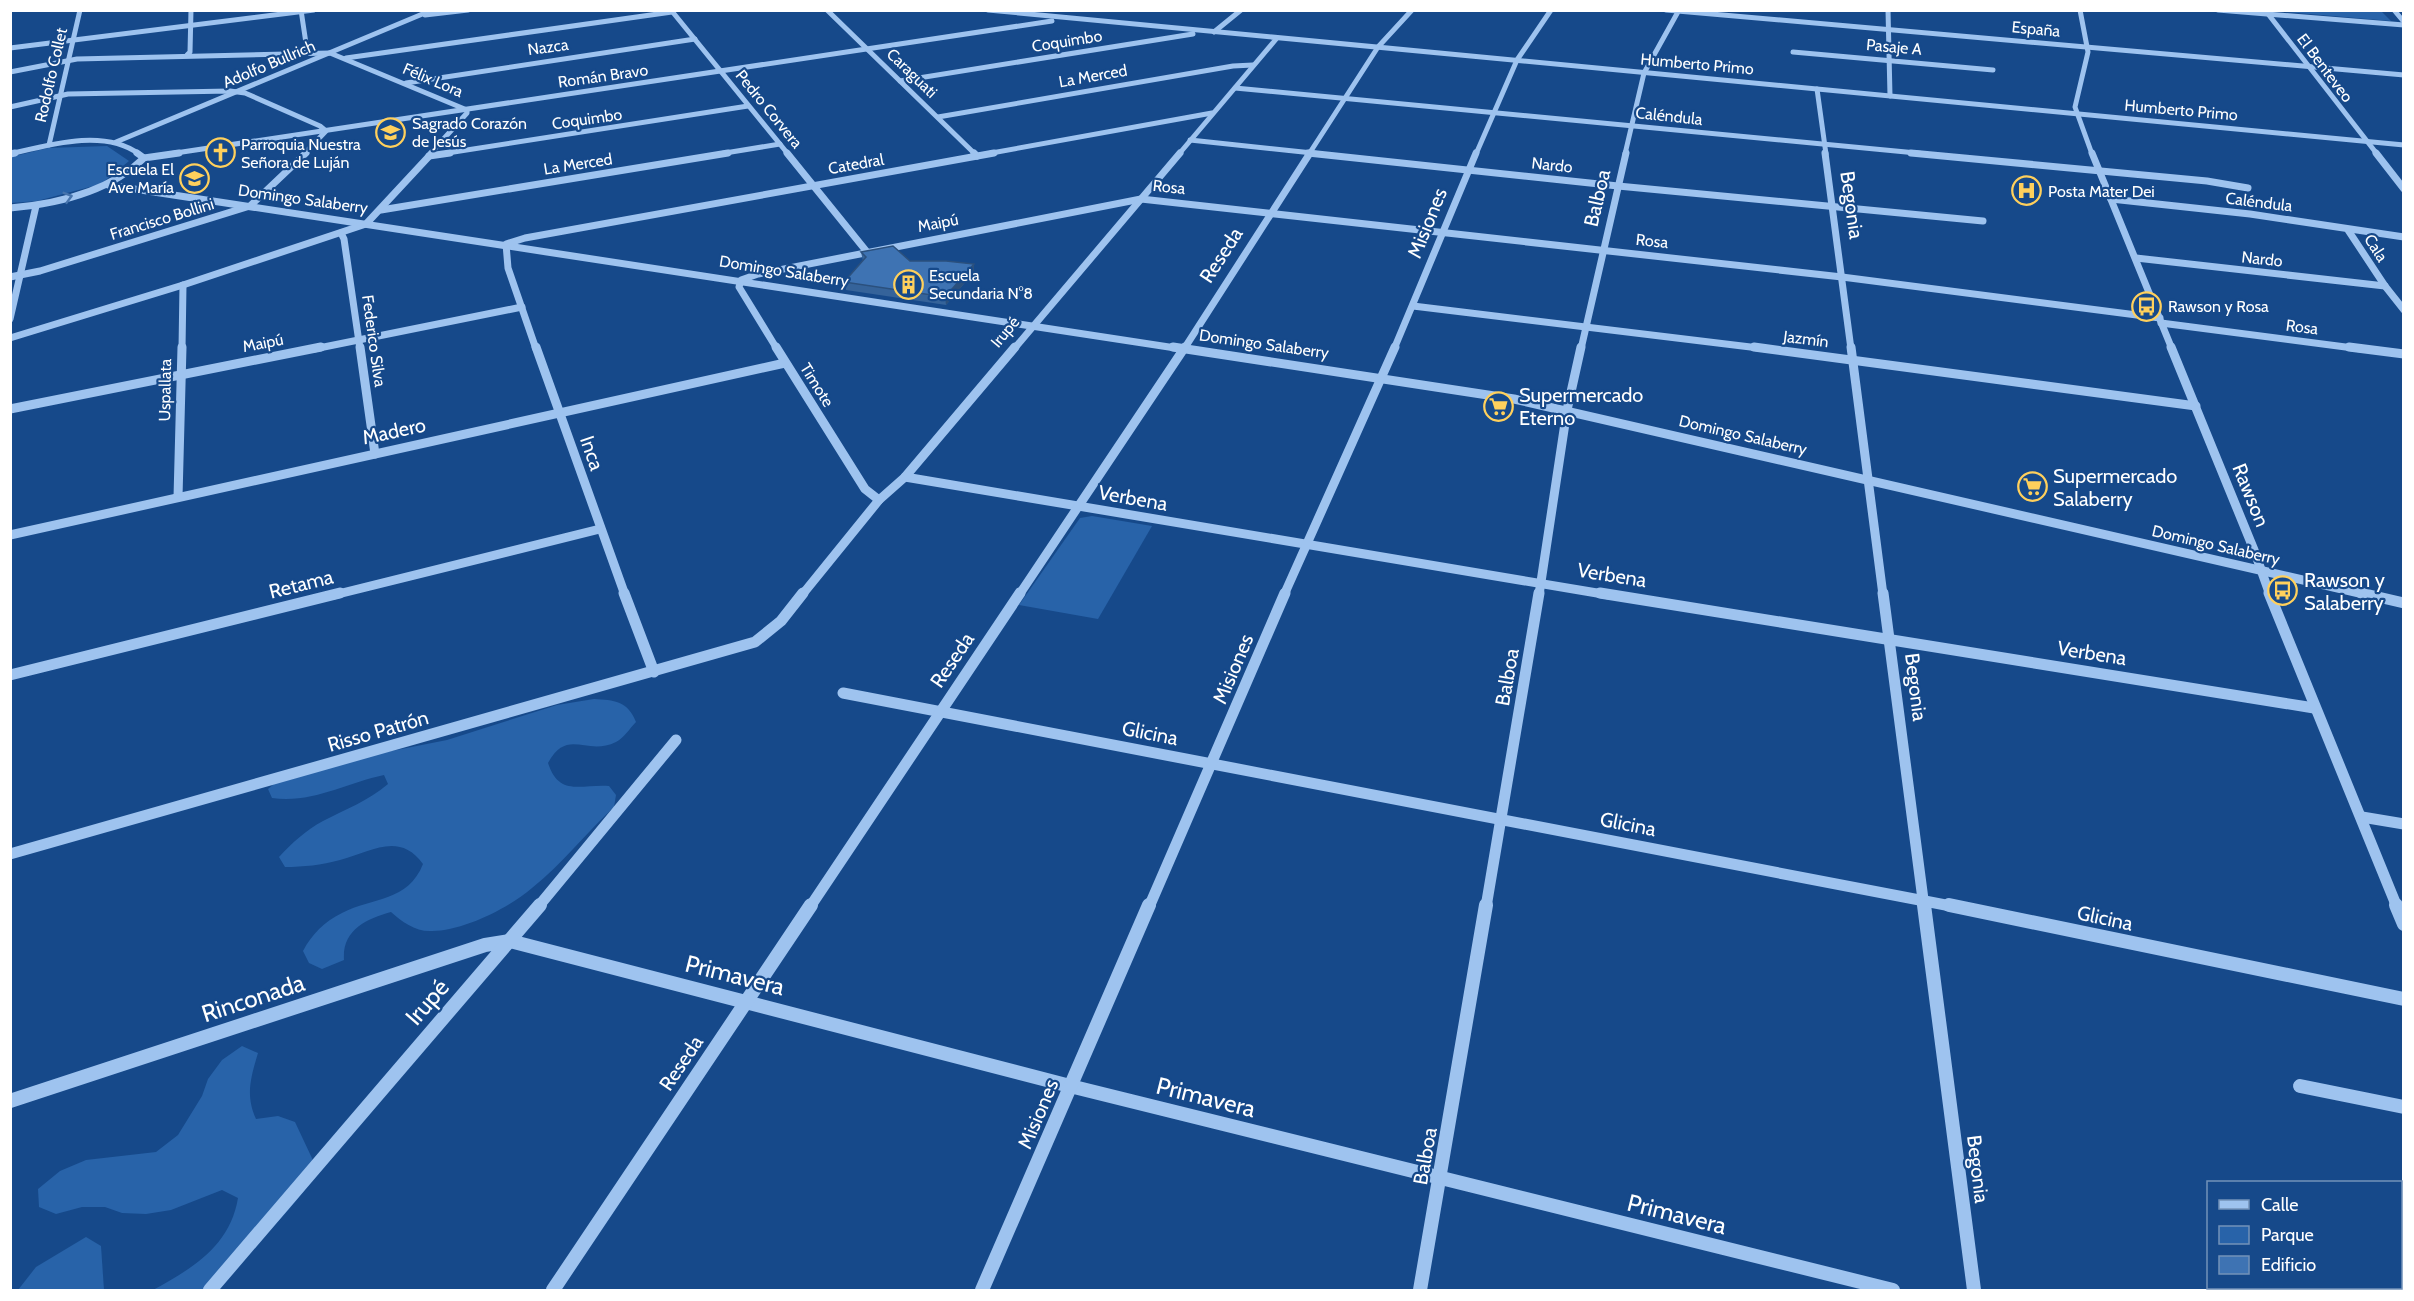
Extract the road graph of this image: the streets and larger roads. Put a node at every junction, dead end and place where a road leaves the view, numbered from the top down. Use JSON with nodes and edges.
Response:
{"nodes":[{"id":1,"x":80,"y":10,"type":"edge"},
{"id":2,"x":191,"y":10,"type":"edge"},
{"id":3,"x":314,"y":10,"type":"edge"},
{"id":4,"x":414,"y":10,"type":"edge"},
{"id":5,"x":432,"y":10,"type":"edge"},
{"id":6,"x":468,"y":10,"type":"edge"},
{"id":7,"x":827,"y":10,"type":"edge"},
{"id":8,"x":988,"y":10,"type":"edge"},
{"id":9,"x":1081,"y":10,"type":"edge"},
{"id":10,"x":1241,"y":10,"type":"edge"},
{"id":11,"x":1412,"y":10,"type":"edge"},
{"id":12,"x":1551,"y":10,"type":"edge"},
{"id":13,"x":1666,"y":10,"type":"edge"},
{"id":14,"x":1877,"y":10,"type":"edge"},
{"id":15,"x":2080,"y":10,"type":"edge"},
{"id":16,"x":2218,"y":10,"type":"edge"},
{"id":17,"x":2394,"y":10,"type":"edge"},
{"id":18,"x":301,"y":11,"type":"edge"},
{"id":19,"x":672,"y":11,"type":"edge"},
{"id":20,"x":1678,"y":11,"type":"edge"},
{"id":21,"x":1888,"y":11,"type":"edge"},
{"id":22,"x":2266,"y":13,"type":"edge"},
{"id":23,"x":422,"y":15,"type":"junction"},
{"id":24,"x":1066,"y":18,"type":"junction"},
{"id":25,"x":2403,"y":23,"type":"edge"},
{"id":26,"x":190,"y":26,"type":"junction"},
{"id":27,"x":1888,"y":30,"type":"junction"},
{"id":28,"x":1203,"y":31,"type":"junction"},
{"id":29,"x":1214,"y":32,"type":"junction"},
{"id":30,"x":1277,"y":38,"type":"junction"},
{"id":31,"x":695,"y":39,"type":"junction"},
{"id":32,"x":74,"y":40,"type":"junction"},
{"id":33,"x":1378,"y":47,"type":"junction"},
{"id":34,"x":2087,"y":47,"type":"junction"},
{"id":35,"x":10,"y":48,"type":"edge"},
{"id":36,"x":868,"y":49,"type":"junction"},
{"id":37,"x":1793,"y":52,"type":"dead end"},
{"id":38,"x":305,"y":53,"type":"junction"},
{"id":39,"x":330,"y":53,"type":"junction"},
{"id":40,"x":187,"y":55,"type":"junction"},
{"id":41,"x":345,"y":58,"type":"junction"},
{"id":42,"x":68,"y":59,"type":"junction"},
{"id":43,"x":1517,"y":60,"type":"junction"},
{"id":44,"x":1888,"y":60,"type":"junction"},
{"id":45,"x":1253,"y":65,"type":"junction"},
{"id":46,"x":2306,"y":67,"type":"junction"},
{"id":47,"x":1993,"y":70,"type":"dead end"},
{"id":48,"x":10,"y":72,"type":"edge"},
{"id":49,"x":722,"y":72,"type":"junction"},
{"id":50,"x":1644,"y":72,"type":"junction"},
{"id":51,"x":2403,"y":75,"type":"edge"},
{"id":52,"x":900,"y":81,"type":"junction"},
{"id":53,"x":405,"y":83,"type":"junction"},
{"id":54,"x":1235,"y":88,"type":"junction"},
{"id":55,"x":1817,"y":89,"type":"junction"},
{"id":56,"x":238,"y":92,"type":"junction"},
{"id":57,"x":60,"y":95,"type":"junction"},
{"id":58,"x":1890,"y":96,"type":"junction"},
{"id":59,"x":1346,"y":99,"type":"junction"},
{"id":60,"x":748,"y":106,"type":"junction"},
{"id":61,"x":10,"y":107,"type":"edge"},
{"id":62,"x":467,"y":110,"type":"junction"},
{"id":63,"x":1212,"y":113,"type":"junction"},
{"id":64,"x":1494,"y":113,"type":"junction"},
{"id":65,"x":2076,"y":114,"type":"junction"},
{"id":66,"x":938,"y":117,"type":"junction"},
{"id":67,"x":1632,"y":126,"type":"junction"},
{"id":68,"x":326,"y":131,"type":"junction"},
{"id":69,"x":1190,"y":140,"type":"junction"},
{"id":70,"x":2365,"y":141,"type":"junction"},
{"id":71,"x":116,"y":142,"type":"junction"},
{"id":72,"x":780,"y":144,"type":"junction"},
{"id":73,"x":49,"y":145,"type":"junction"},
{"id":74,"x":1825,"y":145,"type":"junction"},
{"id":75,"x":2403,"y":145,"type":"edge"},
{"id":76,"x":1310,"y":153,"type":"junction"},
{"id":77,"x":10,"y":154,"type":"edge"},
{"id":78,"x":429,"y":156,"type":"junction"},
{"id":79,"x":977,"y":156,"type":"junction"},
{"id":80,"x":144,"y":158,"type":"junction"},
{"id":81,"x":1469,"y":170,"type":"junction"},
{"id":82,"x":2100,"y":172,"type":"junction"},
{"id":83,"x":108,"y":185,"type":"junction"},
{"id":84,"x":812,"y":186,"type":"junction"},
{"id":85,"x":1618,"y":186,"type":"junction"},
{"id":86,"x":2248,"y":188,"type":"dead end"},
{"id":87,"x":2403,"y":189,"type":"edge"},
{"id":88,"x":1141,"y":199,"type":"junction"},
{"id":89,"x":2111,"y":200,"type":"junction"},
{"id":90,"x":36,"y":206,"type":"junction"},
{"id":91,"x":250,"y":206,"type":"junction"},
{"id":92,"x":10,"y":208,"type":"edge"},
{"id":93,"x":1833,"y":208,"type":"junction"},
{"id":94,"x":381,"y":210,"type":"junction"},
{"id":95,"x":1271,"y":214,"type":"junction"},
{"id":96,"x":1983,"y":220,"type":"dead end"},
{"id":97,"x":366,"y":224,"type":"junction"},
{"id":98,"x":2348,"y":230,"type":"junction"},
{"id":99,"x":341,"y":233,"type":"junction"},
{"id":100,"x":1441,"y":233,"type":"junction"},
{"id":101,"x":2403,"y":237,"type":"edge"},
{"id":102,"x":506,"y":244,"type":"junction"},
{"id":103,"x":1603,"y":250,"type":"junction"},
{"id":104,"x":867,"y":252,"type":"junction"},
{"id":105,"x":2136,"y":258,"type":"junction"},
{"id":106,"x":20,"y":276,"type":"junction"},
{"id":107,"x":10,"y":277,"type":"edge"},
{"id":108,"x":1842,"y":277,"type":"junction"},
{"id":109,"x":741,"y":280,"type":"junction"},
{"id":110,"x":183,"y":285,"type":"junction"},
{"id":111,"x":2385,"y":286,"type":"junction"},
{"id":112,"x":1413,"y":306,"type":"junction"},
{"id":113,"x":522,"y":308,"type":"junction"},
{"id":114,"x":2403,"y":310,"type":"edge"},
{"id":115,"x":10,"y":319,"type":"edge"},
{"id":116,"x":2161,"y":320,"type":"junction"},
{"id":117,"x":1033,"y":325,"type":"junction"},
{"id":118,"x":1586,"y":327,"type":"junction"},
{"id":119,"x":10,"y":338,"type":"edge"},
{"id":120,"x":358,"y":340,"type":"junction"},
{"id":121,"x":1184,"y":348,"type":"junction"},
{"id":122,"x":2403,"y":354,"type":"edge"},
{"id":123,"x":1854,"y":360,"type":"junction"},
{"id":124,"x":786,"y":363,"type":"junction"},
{"id":125,"x":180,"y":375,"type":"junction"},
{"id":126,"x":1383,"y":377,"type":"junction"},
{"id":127,"x":2196,"y":406,"type":"junction"},
{"id":128,"x":10,"y":409,"type":"edge"},
{"id":129,"x":1567,"y":410,"type":"junction"},
{"id":130,"x":560,"y":413,"type":"junction"},
{"id":131,"x":375,"y":454,"type":"junction"},
{"id":132,"x":905,"y":477,"type":"junction"},
{"id":133,"x":1869,"y":480,"type":"junction"},
{"id":134,"x":178,"y":497,"type":"junction"},
{"id":135,"x":879,"y":500,"type":"junction"},
{"id":136,"x":1077,"y":507,"type":"junction"},
{"id":137,"x":600,"y":529,"type":"junction"},
{"id":138,"x":10,"y":535,"type":"edge"},
{"id":139,"x":1305,"y":547,"type":"junction"},
{"id":140,"x":2262,"y":571,"type":"junction"},
{"id":141,"x":1541,"y":582,"type":"junction"},
{"id":142,"x":2403,"y":603,"type":"edge"},
{"id":143,"x":1890,"y":638,"type":"junction"},
{"id":144,"x":755,"y":642,"type":"joint"},
{"id":145,"x":654,"y":672,"type":"junction"},
{"id":146,"x":10,"y":675,"type":"edge"},
{"id":147,"x":843,"y":693,"type":"dead end"},
{"id":148,"x":2314,"y":708,"type":"junction"},
{"id":149,"x":941,"y":712,"type":"junction"},
{"id":150,"x":676,"y":740,"type":"dead end"},
{"id":151,"x":1212,"y":765,"type":"junction"},
{"id":152,"x":2362,"y":817,"type":"junction"},
{"id":153,"x":1501,"y":820,"type":"junction"},
{"id":154,"x":2403,"y":824,"type":"edge"},
{"id":155,"x":10,"y":854,"type":"edge"},
{"id":156,"x":1924,"y":900,"type":"junction"},
{"id":157,"x":2403,"y":924,"type":"edge"},
{"id":158,"x":510,"y":940,"type":"junction"},
{"id":159,"x":2403,"y":999,"type":"edge"},
{"id":160,"x":747,"y":1001,"type":"junction"},
{"id":161,"x":1070,"y":1086,"type":"junction"},
{"id":162,"x":2300,"y":1086,"type":"dead end"},
{"id":163,"x":10,"y":1101,"type":"edge"},
{"id":164,"x":2403,"y":1107,"type":"edge"},
{"id":165,"x":1440,"y":1178,"type":"junction"},
{"id":166,"x":210,"y":1290,"type":"edge"},
{"id":167,"x":552,"y":1290,"type":"edge"},
{"id":168,"x":982,"y":1290,"type":"edge"},
{"id":169,"x":1420,"y":1290,"type":"edge"},
{"id":170,"x":1893,"y":1290,"type":"edge"},
{"id":171,"x":1974,"y":1290,"type":"edge"}],
"edges":[{"from":1,"to":32,"type":"street","name":"Rodolfo Collet"},
{"from":2,"to":26,"type":"street"},
{"from":3,"to":18,"type":"street"},
{"from":4,"to":23,"type":"street"},
{"from":5,"to":23,"type":"street","name":"Adolfo Bullrich"},
{"from":6,"to":23,"type":"street"},
{"from":7,"to":36,"type":"street","name":"Caraguati"},
{"from":8,"to":24,"type":"street","name":"Humberto Primo"},
{"from":9,"to":24,"type":"street"},
{"from":10,"to":29,"type":"street"},
{"from":11,"to":33,"type":"street","name":"Reseda"},
{"from":12,"to":43,"type":"street","name":"Misiones"},
{"from":13,"to":20,"type":"street","name":"España"},
{"from":14,"to":21,"type":"street"},
{"from":15,"to":34,"type":"street"},
{"from":16,"to":22,"type":"street"},
{"from":17,"to":25,"type":"street"},
{"from":18,"to":26,"type":"street"},
{"from":18,"to":38,"type":"street"},
{"from":19,"to":31,"type":"street","name":"Pedro Corvera"},
{"from":19,"to":41,"type":"street"},
{"from":20,"to":27,"type":"street","name":"España"},
{"from":20,"to":50,"type":"street","name":"Balboa"},
{"from":21,"to":27,"type":"street"},
{"from":22,"to":25,"type":"street"},
{"from":22,"to":46,"type":"street","name":"El Benteveo"},
{"from":23,"to":39,"type":"street","name":"Adolfo Bullrich"},
{"from":24,"to":28,"type":"street","name":"Humberto Primo"},
{"from":24,"to":36,"type":"street","name":"Román Bravo"},
{"from":26,"to":32,"type":"street"},
{"from":26,"to":40,"type":"street"},
{"from":27,"to":34,"type":"street","name":"España"},
{"from":27,"to":44,"type":"street"},
{"from":28,"to":29,"type":"street","name":"Humberto Primo"},
{"from":28,"to":52,"type":"street","name":"Coquimbo"},
{"from":29,"to":30,"type":"street","name":"Humberto Primo"},
{"from":30,"to":33,"type":"street","name":"Humberto Primo"},
{"from":30,"to":45,"type":"street","name":"Irupé"},
{"from":31,"to":49,"type":"street","name":"Pedro Corvera"},
{"from":31,"to":53,"type":"street","name":"Nazca"},
{"from":32,"to":35,"type":"street"},
{"from":32,"to":42,"type":"street","name":"Rodolfo Collet"},
{"from":33,"to":43,"type":"street","name":"Humberto Primo"},
{"from":33,"to":59,"type":"street","name":"Reseda"},
{"from":34,"to":46,"type":"street","name":"España"},
{"from":34,"to":65,"type":"street"},
{"from":36,"to":49,"type":"street","name":"Román Bravo"},
{"from":36,"to":52,"type":"street","name":"Caraguati"},
{"from":37,"to":44,"type":"street","name":"Pasaje A"},
{"from":38,"to":39,"type":"street","name":"Félix Lora"},
{"from":38,"to":40,"type":"street","name":"Félix Lora"},
{"from":39,"to":41,"type":"street","name":"Félix Lora"},
{"from":39,"to":56,"type":"street","name":"Adolfo Bullrich"},
{"from":40,"to":42,"type":"street","name":"Félix Lora"},
{"from":41,"to":53,"type":"street","name":"Félix Lora"},
{"from":42,"to":48,"type":"street","name":"Félix Lora"},
{"from":42,"to":57,"type":"street","name":"Rodolfo Collet"},
{"from":43,"to":50,"type":"street","name":"Humberto Primo"},
{"from":43,"to":64,"type":"street","name":"Misiones"},
{"from":44,"to":47,"type":"street","name":"Pasaje A"},
{"from":44,"to":58,"type":"street"},
{"from":45,"to":54,"type":"street","name":"Irupé"},
{"from":45,"to":66,"type":"street","name":"La Merced"},
{"from":46,"to":51,"type":"street","name":"España"},
{"from":46,"to":70,"type":"street","name":"El Benteveo"},
{"from":49,"to":60,"type":"street","name":"Pedro Corvera"},
{"from":49,"to":62,"type":"street","name":"Román Bravo"},
{"from":50,"to":55,"type":"street","name":"Humberto Primo"},
{"from":50,"to":67,"type":"street","name":"Balboa"},
{"from":52,"to":66,"type":"street","name":"Caraguati"},
{"from":53,"to":62,"type":"street","name":"Félix Lora"},
{"from":54,"to":59,"type":"street","name":"Caléndula"},
{"from":54,"to":63,"type":"street","name":"Irupé"},
{"from":55,"to":58,"type":"street","name":"Humberto Primo"},
{"from":55,"to":74,"type":"street","name":"Begonia"},
{"from":56,"to":57,"type":"street"},
{"from":56,"to":68,"type":"street"},
{"from":56,"to":71,"type":"street","name":"Adolfo Bullrich"},
{"from":57,"to":61,"type":"street"},
{"from":57,"to":73,"type":"street","name":"Rodolfo Collet"},
{"from":58,"to":65,"type":"street","name":"Humberto Primo"},
{"from":59,"to":64,"type":"street","name":"Caléndula"},
{"from":59,"to":76,"type":"street","name":"Reseda"},
{"from":60,"to":72,"type":"street","name":"Pedro Corvera"},
{"from":60,"to":78,"type":"street","name":"Coquimbo"},
{"from":62,"to":68,"type":"street","name":"Román Bravo"},
{"from":62,"to":78,"type":"street","name":"Félix Lora"},
{"from":63,"to":69,"type":"street","name":"Irupé"},
{"from":63,"to":79,"type":"street","name":"Catedral"},
{"from":64,"to":67,"type":"street","name":"Caléndula"},
{"from":64,"to":81,"type":"street","name":"Misiones"},
{"from":65,"to":70,"type":"street","name":"Humberto Primo"},
{"from":65,"to":82,"type":"street","name":"Rawson"},
{"from":66,"to":79,"type":"street","name":"Caraguati"},
{"from":67,"to":74,"type":"street","name":"Caléndula"},
{"from":67,"to":85,"type":"street","name":"Balboa"},
{"from":68,"to":80,"type":"street","name":"Román Bravo"},
{"from":68,"to":91,"type":"street","name":"Francisco Bollini"},
{"from":69,"to":76,"type":"street","name":"Nardo"},
{"from":69,"to":88,"type":"street","name":"Irupé"},
{"from":70,"to":75,"type":"street","name":"Humberto Primo"},
{"from":70,"to":87,"type":"street"},
{"from":71,"to":73,"type":"street"},
{"from":71,"to":80,"type":"street"},
{"from":72,"to":84,"type":"street","name":"Pedro Corvera"},
{"from":72,"to":94,"type":"street","name":"La Merced"},
{"from":73,"to":77,"type":"street"},
{"from":74,"to":82,"type":"street","name":"Caléndula"},
{"from":74,"to":93,"type":"street","name":"Begonia"},
{"from":76,"to":81,"type":"street","name":"Nardo"},
{"from":76,"to":95,"type":"street","name":"Reseda"},
{"from":78,"to":94,"type":"street","name":"Félix Lora"},
{"from":79,"to":84,"type":"street","name":"Catedral"},
{"from":80,"to":83,"type":"street"},
{"from":81,"to":85,"type":"street","name":"Nardo"},
{"from":81,"to":100,"type":"street","name":"Misiones"},
{"from":82,"to":86,"type":"street","name":"Caléndula"},
{"from":82,"to":89,"type":"street","name":"Rawson"},
{"from":90,"to":83,"type":"street","one_way":true},
{"from":83,"to":91,"type":"street","name":"Domingo Salaberry"},
{"from":84,"to":102,"type":"street","name":"Catedral"},
{"from":84,"to":104,"type":"street","name":"Pedro Corvera"},
{"from":85,"to":93,"type":"street","name":"Nardo"},
{"from":85,"to":103,"type":"street","name":"Balboa"},
{"from":88,"to":95,"type":"street","name":"Rosa"},
{"from":88,"to":104,"type":"street","name":"Maipú"},
{"from":88,"to":117,"type":"street","name":"Irupé"},
{"from":89,"to":98,"type":"street","name":"Caléndula"},
{"from":89,"to":105,"type":"street","name":"Rawson"},
{"from":90,"to":92,"type":"street"},
{"from":90,"to":106,"type":"street"},
{"from":91,"to":97,"type":"street","name":"Domingo Salaberry"},
{"from":91,"to":106,"type":"street","name":"Francisco Bollini"},
{"from":93,"to":96,"type":"street","name":"Nardo"},
{"from":93,"to":108,"type":"street","name":"Begonia"},
{"from":94,"to":97,"type":"street","name":"Félix Lora"},
{"from":95,"to":100,"type":"street","name":"Rosa"},
{"from":95,"to":121,"type":"street","name":"Reseda"},
{"from":97,"to":99,"type":"street","name":"Félix Lora"},
{"from":97,"to":102,"type":"street","name":"Domingo Salaberry"},
{"from":98,"to":101,"type":"street","name":"Caléndula"},
{"from":98,"to":111,"type":"street","name":"Cala"},
{"from":99,"to":110,"type":"street","name":"Félix Lora"},
{"from":99,"to":120,"type":"street","name":"Federico Silva"},
{"from":100,"to":103,"type":"street","name":"Rosa"},
{"from":100,"to":112,"type":"street","name":"Misiones"},
{"from":102,"to":109,"type":"street","name":"Domingo Salaberry"},
{"from":102,"to":113,"type":"street","name":"Inca"},
{"from":103,"to":108,"type":"street","name":"Rosa"},
{"from":103,"to":118,"type":"street","name":"Balboa"},
{"from":104,"to":109,"type":"street","name":"Maipú"},
{"from":105,"to":111,"type":"street","name":"Nardo"},
{"from":105,"to":116,"type":"street","name":"Rawson"},
{"from":106,"to":107,"type":"street","name":"Francisco Bollini"},
{"from":106,"to":115,"type":"street"},
{"from":108,"to":116,"type":"street","name":"Rosa"},
{"from":108,"to":123,"type":"street","name":"Begonia"},
{"from":109,"to":117,"type":"street","name":"Domingo Salaberry"},
{"from":109,"to":124,"type":"street","name":"Timote"},
{"from":110,"to":119,"type":"street","name":"Félix Lora"},
{"from":110,"to":125,"type":"street","name":"Uspallata"},
{"from":111,"to":114,"type":"street","name":"Cala"},
{"from":112,"to":118,"type":"street","name":"Jazmín"},
{"from":112,"to":126,"type":"street","name":"Misiones"},
{"from":113,"to":120,"type":"street","name":"Maipú"},
{"from":113,"to":130,"type":"street","name":"Inca"},
{"from":116,"to":122,"type":"street","name":"Rosa"},
{"from":116,"to":127,"type":"street","name":"Rawson"},
{"from":117,"to":121,"type":"street","name":"Domingo Salaberry"},
{"from":117,"to":132,"type":"street","name":"Irupé"},
{"from":118,"to":123,"type":"street","name":"Jazmín"},
{"from":118,"to":129,"type":"street","name":"Balboa"},
{"from":120,"to":125,"type":"street","name":"Maipú"},
{"from":120,"to":131,"type":"street","name":"Federico Silva"},
{"from":121,"to":126,"type":"street","name":"Domingo Salaberry"},
{"from":121,"to":136,"type":"street","name":"Reseda"},
{"from":123,"to":127,"type":"street","name":"Jazmín"},
{"from":123,"to":133,"type":"street","name":"Begonia"},
{"from":124,"to":130,"type":"street","name":"Madero"},
{"from":124,"to":135,"type":"street","name":"Timote"},
{"from":125,"to":128,"type":"street","name":"Maipú"},
{"from":125,"to":134,"type":"street","name":"Uspallata"},
{"from":126,"to":129,"type":"street","name":"Domingo Salaberry"},
{"from":126,"to":139,"type":"street","name":"Misiones"},
{"from":127,"to":140,"type":"street","name":"Rawson"},
{"from":129,"to":133,"type":"street","name":"Domingo Salaberry"},
{"from":129,"to":141,"type":"street","name":"Balboa"},
{"from":130,"to":131,"type":"street","name":"Madero"},
{"from":130,"to":137,"type":"street","name":"Inca"},
{"from":131,"to":134,"type":"street","name":"Madero"},
{"from":132,"to":135,"type":"street","name":"Irupé"},
{"from":132,"to":136,"type":"street","name":"Verbena"},
{"from":133,"to":140,"type":"street","name":"Domingo Salaberry"},
{"from":133,"to":143,"type":"street","name":"Begonia"},
{"from":134,"to":138,"type":"street","name":"Madero"},
{"from":135,"to":144,"type":"street","name":"Irupé"},
{"from":136,"to":139,"type":"street","name":"Verbena"},
{"from":136,"to":149,"type":"street","name":"Reseda"},
{"from":137,"to":145,"type":"street","name":"Inca"},
{"from":137,"to":146,"type":"street","name":"Retama"},
{"from":139,"to":141,"type":"street","name":"Verbena"},
{"from":139,"to":151,"type":"street","name":"Misiones"},
{"from":140,"to":142,"type":"street","name":"Domingo Salaberry"},
{"from":140,"to":148,"type":"street","name":"Rawson"},
{"from":141,"to":143,"type":"street","name":"Verbena"},
{"from":141,"to":153,"type":"street","name":"Balboa"},
{"from":143,"to":148,"type":"street","name":"Verbena"},
{"from":143,"to":156,"type":"street","name":"Begonia"},
{"from":144,"to":145,"type":"street","name":"Risso Patrón"},
{"from":145,"to":155,"type":"street","name":"Risso Patrón"},
{"from":147,"to":149,"type":"street","name":"Glicina"},
{"from":148,"to":152,"type":"street","name":"Rawson"},
{"from":149,"to":151,"type":"street","name":"Glicina"},
{"from":149,"to":160,"type":"street","name":"Reseda"},
{"from":150,"to":158,"type":"street","name":"Irupé"},
{"from":151,"to":153,"type":"street","name":"Glicina"},
{"from":151,"to":161,"type":"street","name":"Misiones"},
{"from":152,"to":154,"type":"street"},
{"from":152,"to":157,"type":"street","name":"Rawson"},
{"from":153,"to":156,"type":"street","name":"Glicina"},
{"from":153,"to":165,"type":"street","name":"Balboa"},
{"from":156,"to":159,"type":"street","name":"Glicina"},
{"from":156,"to":171,"type":"street","name":"Begonia"},
{"from":158,"to":160,"type":"street","name":"Primavera"},
{"from":158,"to":163,"type":"street","name":"Rinconada"},
{"from":158,"to":166,"type":"street","name":"Irupé"},
{"from":160,"to":161,"type":"street","name":"Primavera"},
{"from":160,"to":167,"type":"street","name":"Reseda"},
{"from":161,"to":165,"type":"street","name":"Primavera"},
{"from":161,"to":168,"type":"street","name":"Misiones"},
{"from":162,"to":164,"type":"street"},
{"from":165,"to":169,"type":"street","name":"Balboa"},
{"from":165,"to":170,"type":"street","name":"Primavera"}]}
